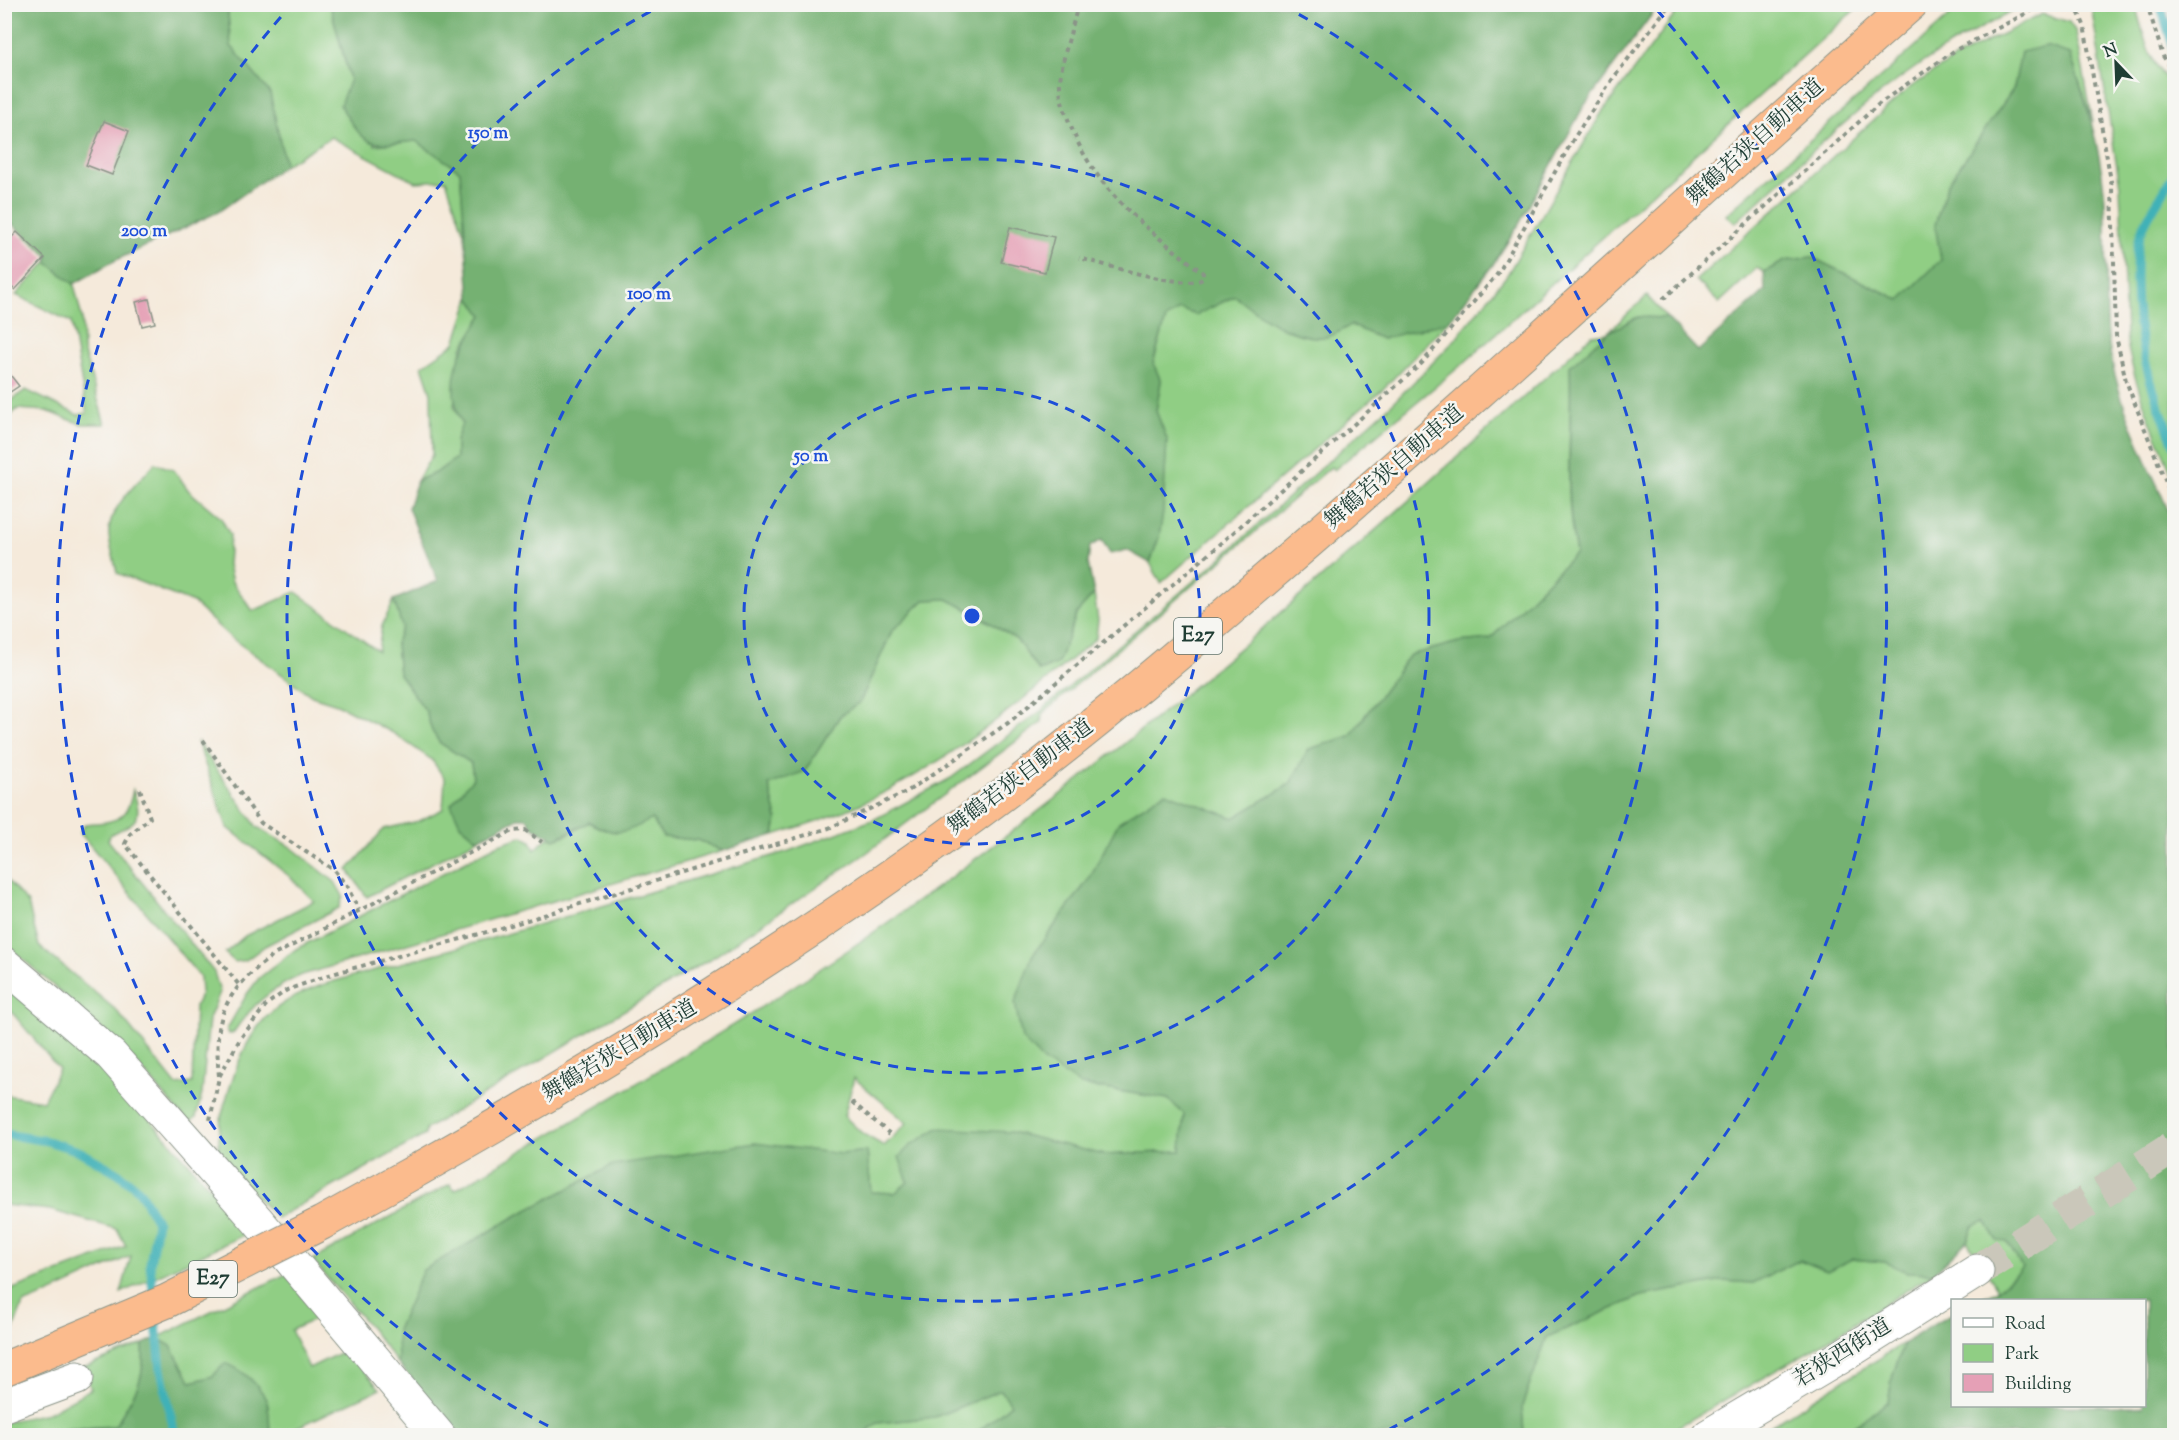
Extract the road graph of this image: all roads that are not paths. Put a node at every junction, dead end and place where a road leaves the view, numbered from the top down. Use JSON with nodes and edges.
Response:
{"nodes":[{"id":1,"x":1911,"y":4,"type":"edge"},
{"id":2,"x":4,"y":964,"type":"edge"},
{"id":3,"x":1977,"y":1271,"type":"tunnel mouth"},
{"id":4,"x":4,"y":1369,"type":"edge"},
{"id":5,"x":76,"y":1378,"type":"dead end"},
{"id":6,"x":4,"y":1405,"type":"edge"},
{"id":7,"x":440,"y":1436,"type":"edge"},
{"id":8,"x":1708,"y":1436,"type":"edge"}],
"edges":[{"from":1,"to":4,"type":"highway","name":"舞鶴若狭自動車道","number":"E27","bridge":true},
{"from":2,"to":7,"type":"street"},
{"from":3,"to":8,"type":"street","name":"若狭西街道"},
{"from":5,"to":6,"type":"street"}]}
